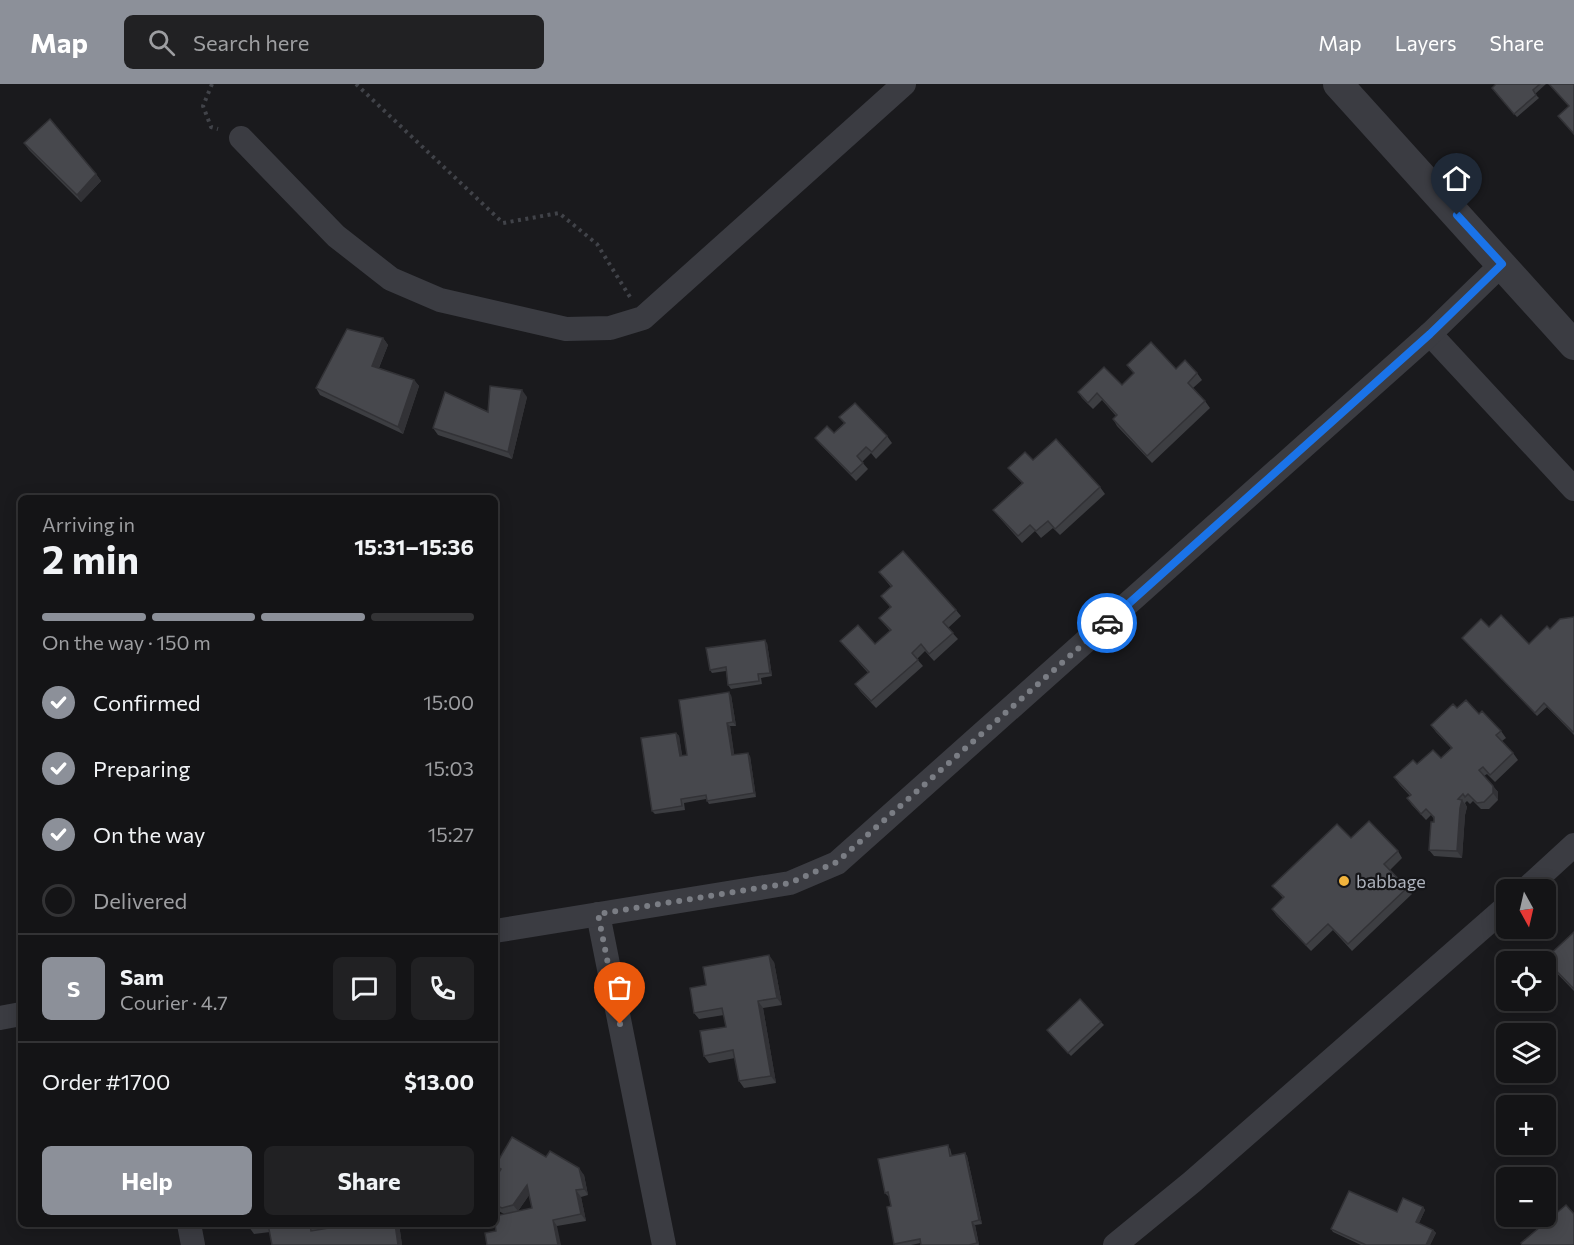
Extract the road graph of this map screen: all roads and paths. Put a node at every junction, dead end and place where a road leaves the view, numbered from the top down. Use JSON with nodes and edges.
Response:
{"nodes":[{"id":1,"x":212,"y":84,"type":"edge"},
{"id":2,"x":356,"y":84,"type":"edge"},
{"id":3,"x":904,"y":84,"type":"edge"},
{"id":4,"x":1338,"y":84,"type":"edge"},
{"id":5,"x":242,"y":138,"type":"joint"},
{"id":6,"x":1502,"y":264,"type":"junction"},
{"id":7,"x":643,"y":318,"type":"junction"},
{"id":8,"x":1430,"y":334,"type":"junction"},
{"id":9,"x":1574,"y":345,"type":"edge"},
{"id":10,"x":1574,"y":489,"type":"edge"},
{"id":11,"x":1574,"y":845,"type":"edge"},
{"id":12,"x":1537,"y":879,"type":"edge"},
{"id":13,"x":598,"y":914,"type":"junction"},
{"id":14,"x":1496,"y":916,"type":"edge"},
{"id":15,"x":498,"y":931,"type":"edge"},
{"id":16,"x":18,"y":1015,"type":"edge"},
{"id":17,"x":0,"y":1018,"type":"edge"},
{"id":18,"x":190,"y":1227,"type":"edge"},
{"id":19,"x":193,"y":1245,"type":"edge"},
{"id":20,"x":664,"y":1245,"type":"edge"},
{"id":21,"x":1115,"y":1245,"type":"edge"}],
"edges":[{"from":1,"to":5,"type":"path"},
{"from":2,"to":7,"type":"path"},
{"from":3,"to":7,"type":"street"},
{"from":4,"to":6,"type":"street"},
{"from":5,"to":7,"type":"street"},
{"from":6,"to":8,"type":"street"},
{"from":6,"to":9,"type":"street"},
{"from":8,"to":10,"type":"street"},
{"from":8,"to":13,"type":"street"},
{"from":11,"to":12,"type":"street"},
{"from":13,"to":15,"type":"street"},
{"from":13,"to":20,"type":"street"},
{"from":14,"to":21,"type":"street"},
{"from":16,"to":17,"type":"street"},
{"from":18,"to":19,"type":"street"}]}
